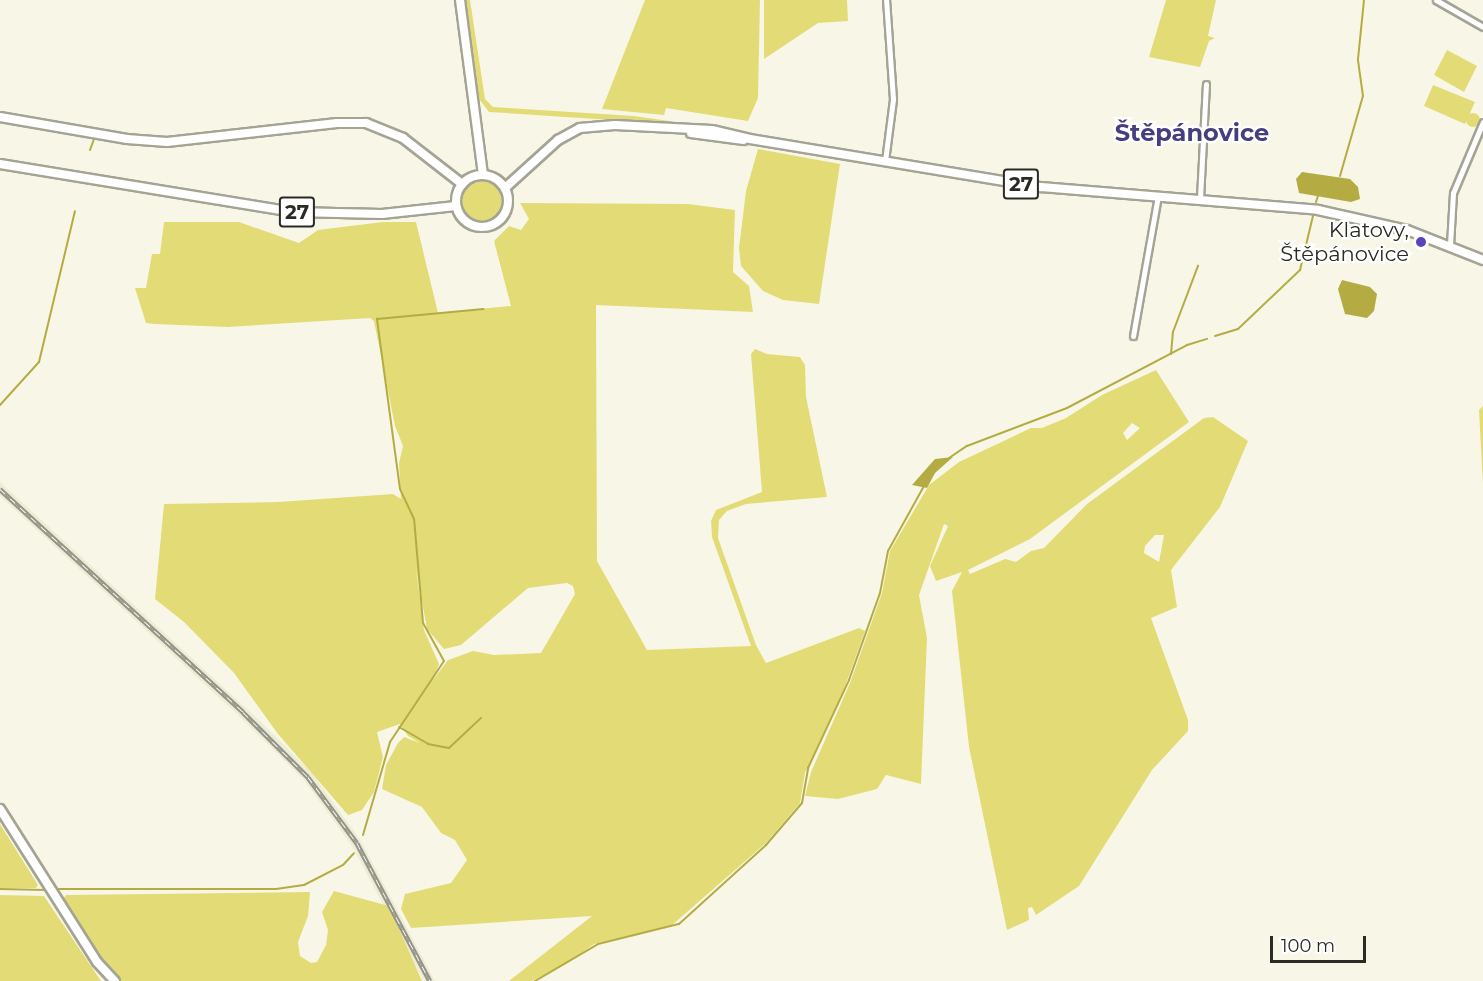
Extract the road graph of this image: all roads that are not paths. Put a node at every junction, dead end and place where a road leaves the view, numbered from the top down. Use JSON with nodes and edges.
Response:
{"nodes":[{"id":1,"x":460,"y":0,"type":"edge"},
{"id":2,"x":885,"y":0,"type":"edge"},
{"id":3,"x":1436,"y":0,"type":"edge"},
{"id":4,"x":1483,"y":27,"type":"edge"},
{"id":5,"x":1206,"y":84,"type":"dead end"},
{"id":6,"x":0,"y":117,"type":"edge"},
{"id":7,"x":1483,"y":122,"type":"edge"},
{"id":8,"x":885,"y":162,"type":"junction"},
{"id":9,"x":0,"y":164,"type":"edge"},
{"id":10,"x":483,"y":174,"type":"junction"},
{"id":11,"x":462,"y":184,"type":"junction"},
{"id":12,"x":505,"y":188,"type":"junction"},
{"id":13,"x":1158,"y":196,"type":"junction"},
{"id":14,"x":1200,"y":198,"type":"junction"},
{"id":15,"x":456,"y":206,"type":"junction"},
{"id":16,"x":1450,"y":245,"type":"junction"},
{"id":17,"x":1483,"y":260,"type":"edge"},
{"id":18,"x":1132,"y":336,"type":"dead end"},
{"id":19,"x":0,"y":809,"type":"edge"},
{"id":20,"x":115,"y":981,"type":"edge"}],
"edges":[{"from":1,"to":10,"type":"main road"},
{"from":2,"to":8,"type":"street"},
{"from":3,"to":4,"type":"street"},
{"from":5,"to":14,"type":"street"},
{"from":6,"to":11,"type":"main road"},
{"from":7,"to":16,"type":"street"},
{"from":8,"to":12,"type":"main road","number":"27"},
{"from":8,"to":13,"type":"main road","number":"27"},
{"from":9,"to":15,"type":"main road","number":"27"},
{"from":10,"to":11,"type":"main road"},
{"from":10,"to":12,"type":"main road"},
{"from":11,"to":15,"type":"main road"},
{"from":12,"to":15,"type":"main road"},
{"from":13,"to":14,"type":"main road","number":"27"},
{"from":13,"to":18,"type":"street"},
{"from":14,"to":16,"type":"main road","number":"27"},
{"from":16,"to":17,"type":"main road","number":"27"},
{"from":19,"to":20,"type":"main road"}]}
